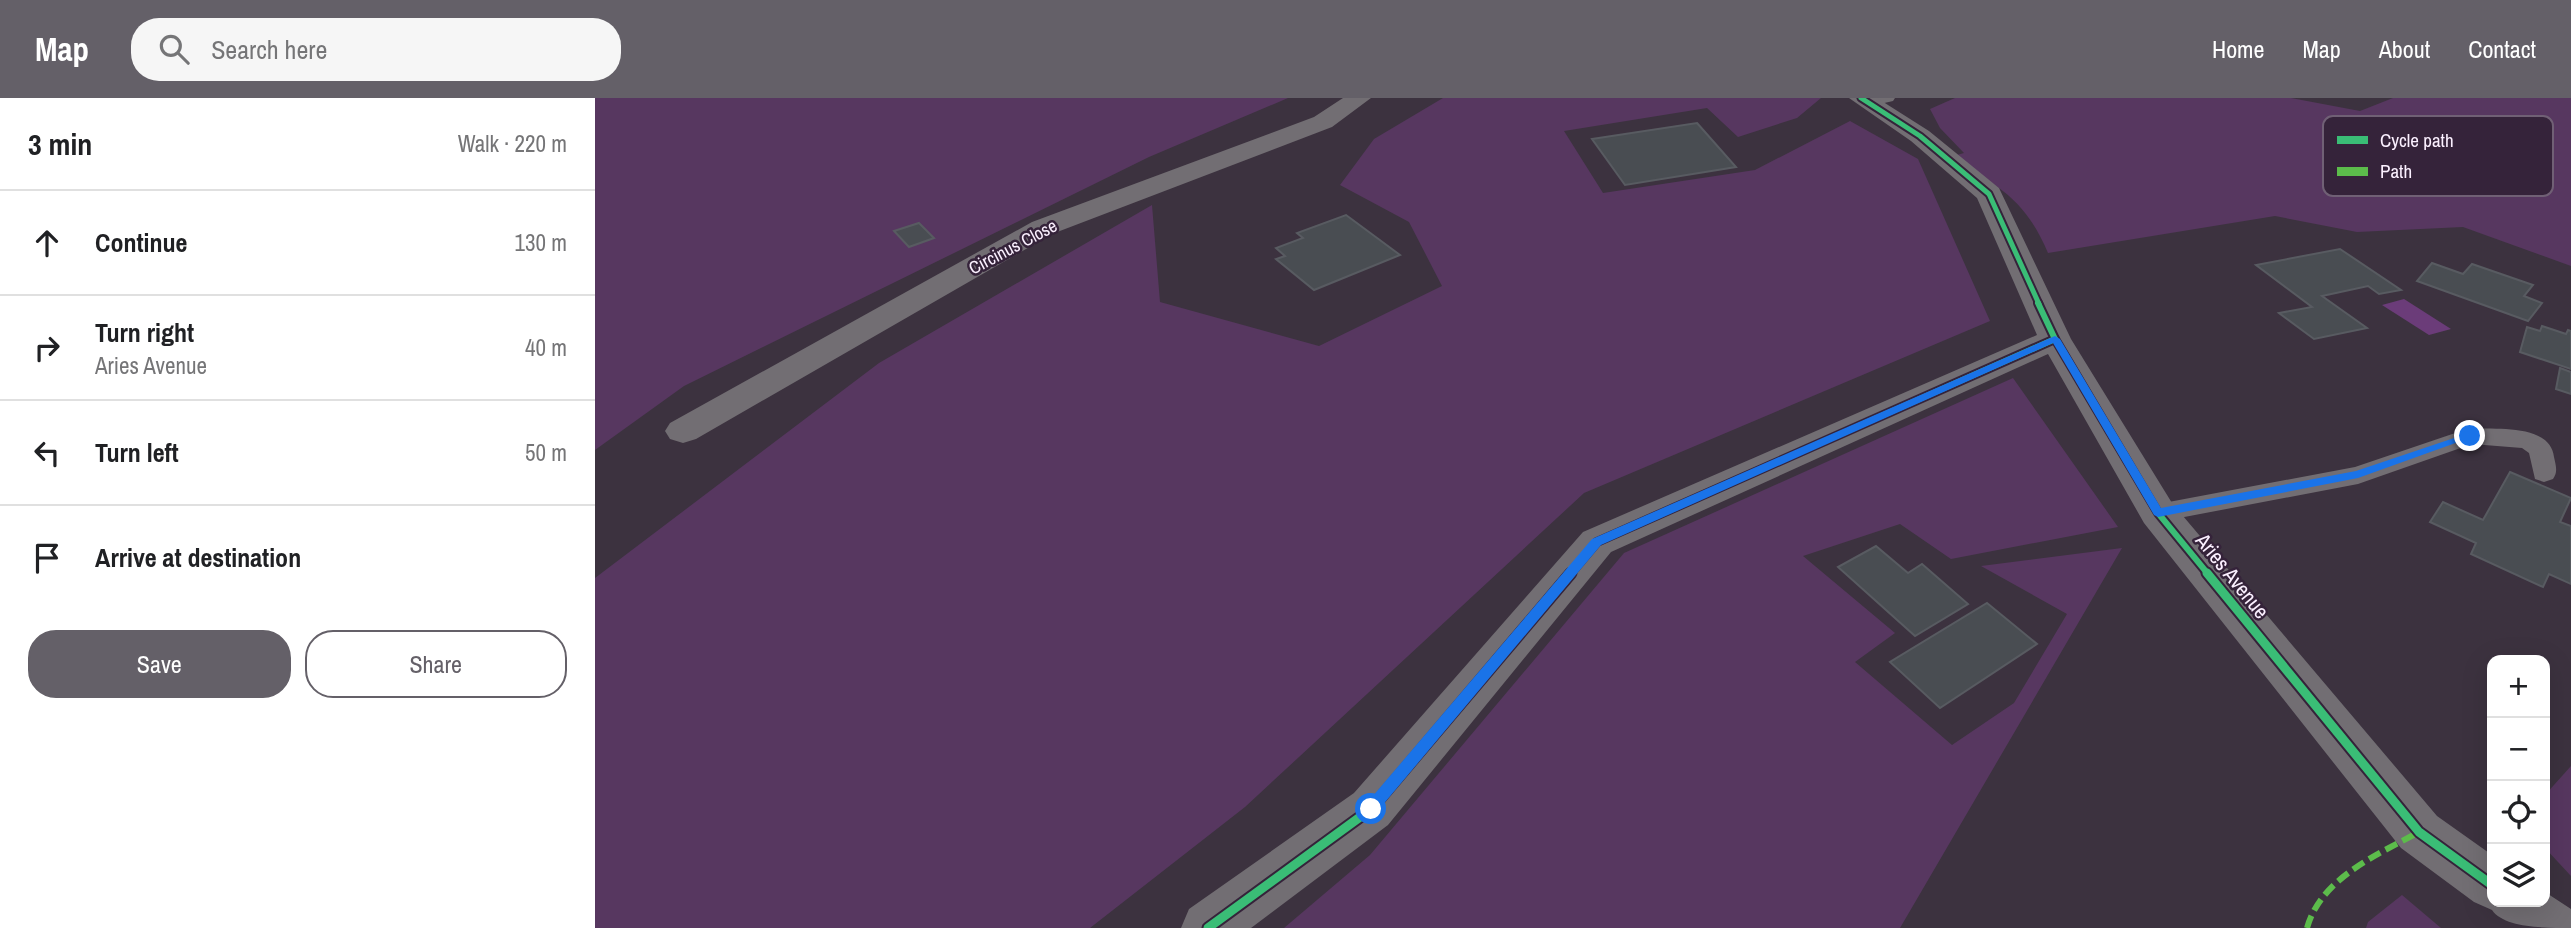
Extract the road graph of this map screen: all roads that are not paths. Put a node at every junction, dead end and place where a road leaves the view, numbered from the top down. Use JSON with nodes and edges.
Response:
{"nodes":[{"id":1,"x":1359,"y":98,"type":"edge"},
{"id":2,"x":1872,"y":99,"type":"edge"},
{"id":3,"x":2055,"y":339,"type":"junction"},
{"id":4,"x":683,"y":431,"type":"dead end"},
{"id":5,"x":2544,"y":473,"type":"dead end"},
{"id":6,"x":2158,"y":513,"type":"junction"},
{"id":7,"x":2487,"y":881,"type":"edge"},
{"id":8,"x":2522,"y":907,"type":"edge"},
{"id":9,"x":1208,"y":928,"type":"edge"},
{"id":10,"x":2552,"y":928,"type":"edge"}],
"edges":[{"from":1,"to":4,"type":"street","name":"Circinus Close"},
{"from":2,"to":3,"type":"street","name":"Aries Avenue"},
{"from":3,"to":6,"type":"street","name":"Aries Avenue"},
{"from":3,"to":9,"type":"street"},
{"from":5,"to":6,"type":"lane"},
{"from":6,"to":7,"type":"street","name":"Aries Avenue"},
{"from":8,"to":10,"type":"street"}]}
